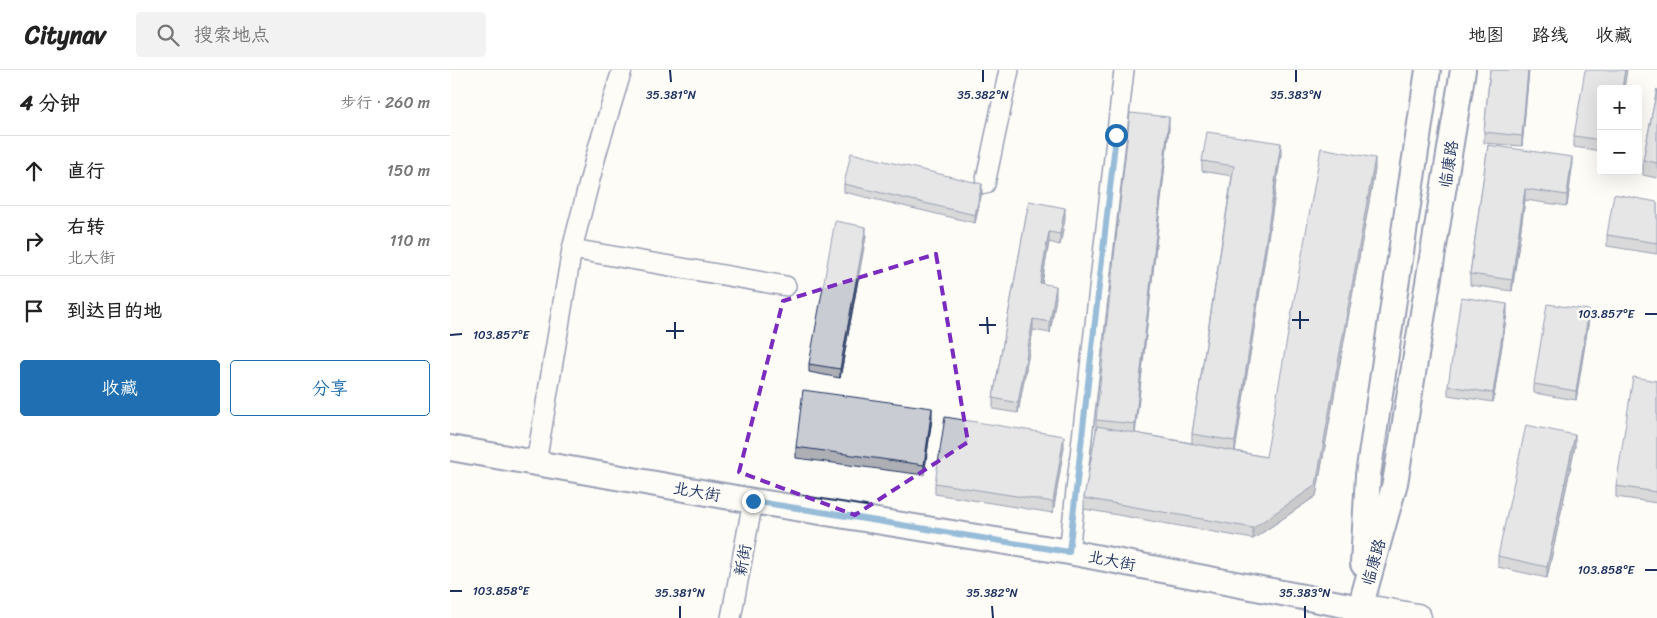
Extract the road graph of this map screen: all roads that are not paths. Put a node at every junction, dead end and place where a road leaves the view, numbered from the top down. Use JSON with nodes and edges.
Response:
{"nodes":[{"id":1,"x":622,"y":70,"type":"edge"},
{"id":2,"x":1009,"y":70,"type":"edge"},
{"id":3,"x":1124,"y":70,"type":"edge"},
{"id":4,"x":1428,"y":70,"type":"edge"},
{"id":5,"x":1463,"y":70,"type":"edge"},
{"id":6,"x":985,"y":184,"type":"dead end"},
{"id":7,"x":572,"y":249,"type":"junction"},
{"id":8,"x":786,"y":286,"type":"dead end"},
{"id":9,"x":450,"y":448,"type":"edge"},
{"id":10,"x":536,"y":462,"type":"junction"},
{"id":11,"x":753,"y":501,"type":"junction"},
{"id":12,"x":1069,"y":552,"type":"junction"},
{"id":13,"x":1359,"y":613,"type":"edge"},
{"id":14,"x":731,"y":618,"type":"edge"},
{"id":15,"x":1417,"y":618,"type":"edge"}],
"edges":[{"from":1,"to":7,"type":"street"},
{"from":2,"to":6,"type":"street"},
{"from":3,"to":12,"type":"street"},
{"from":4,"to":13,"type":"main road","name":"临康路"},
{"from":5,"to":13,"type":"main road","name":"临康路"},
{"from":7,"to":8,"type":"street"},
{"from":7,"to":10,"type":"street"},
{"from":9,"to":10,"type":"main road","name":"北大街"},
{"from":10,"to":11,"type":"main road","name":"北大街"},
{"from":11,"to":12,"type":"main road","name":"北大街"},
{"from":11,"to":14,"type":"street","name":"新街"},
{"from":12,"to":13,"type":"main road","name":"北大街"},
{"from":13,"to":15,"type":"highway","name":"北大街"}]}
